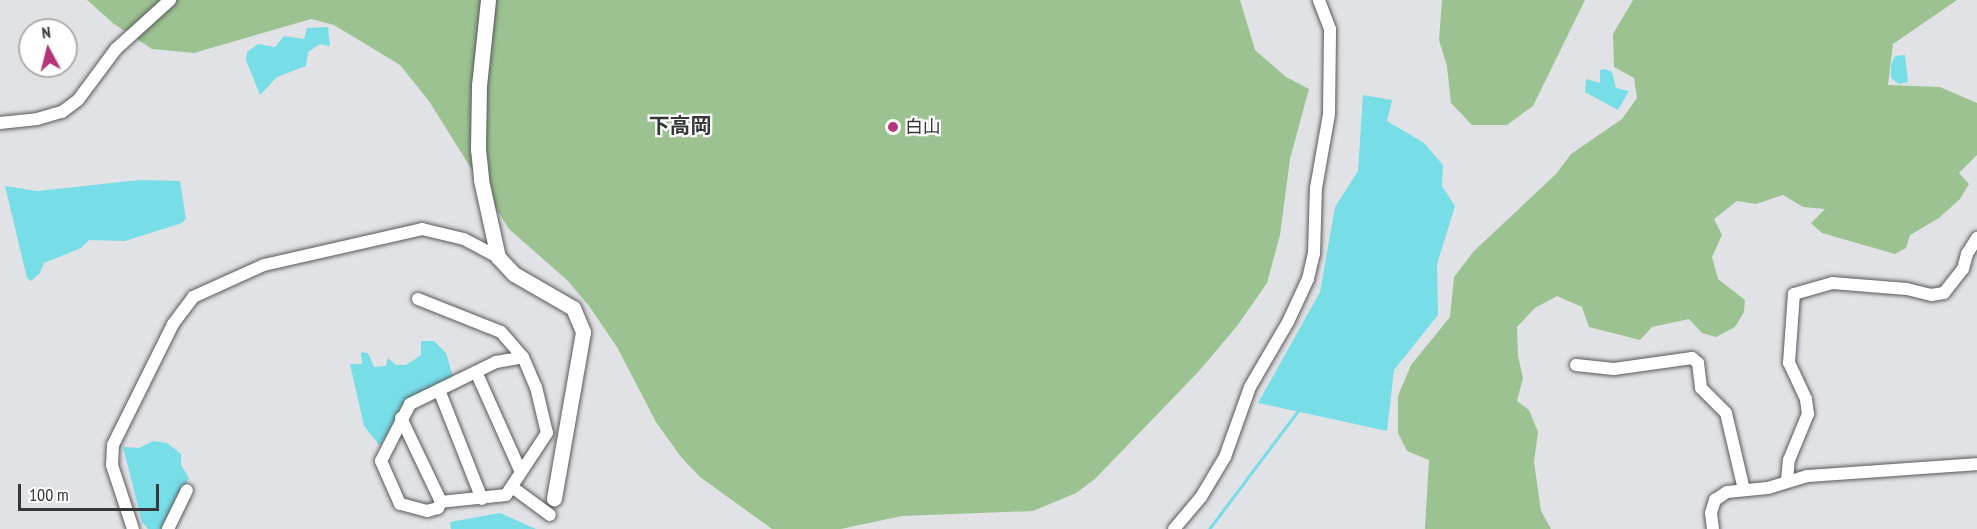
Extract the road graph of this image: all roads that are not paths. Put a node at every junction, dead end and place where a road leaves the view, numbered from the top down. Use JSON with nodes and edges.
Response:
{"nodes":[{"id":1,"x":170,"y":0,"type":"edge"},
{"id":2,"x":488,"y":0,"type":"edge"},
{"id":3,"x":1319,"y":0,"type":"edge"},
{"id":4,"x":0,"y":123,"type":"edge"},
{"id":5,"x":1977,"y":238,"type":"edge"},
{"id":6,"x":498,"y":257,"type":"junction"},
{"id":7,"x":418,"y":299,"type":"dead end"},
{"id":8,"x":523,"y":357,"type":"junction"},
{"id":9,"x":1576,"y":366,"type":"dead end"},
{"id":10,"x":477,"y":374,"type":"junction"},
{"id":11,"x":439,"y":390,"type":"junction"},
{"id":12,"x":401,"y":418,"type":"junction"},
{"id":13,"x":1977,"y":464,"type":"edge"},
{"id":14,"x":520,"y":470,"type":"junction"},
{"id":15,"x":1788,"y":481,"type":"junction"},
{"id":16,"x":512,"y":487,"type":"junction"},
{"id":17,"x":187,"y":490,"type":"dead end"},
{"id":18,"x":1744,"y":490,"type":"junction"},
{"id":19,"x":482,"y":499,"type":"junction"},
{"id":20,"x":554,"y":499,"type":"joint"},
{"id":21,"x":441,"y":502,"type":"junction"},
{"id":22,"x":550,"y":515,"type":"junction"},
{"id":23,"x":130,"y":528,"type":"edge"},
{"id":24,"x":168,"y":529,"type":"edge"},
{"id":25,"x":549,"y":529,"type":"edge"},
{"id":26,"x":1174,"y":529,"type":"edge"},
{"id":27,"x":1713,"y":529,"type":"edge"}],
"edges":[{"from":1,"to":4,"type":"street"},
{"from":2,"to":6,"type":"street"},
{"from":3,"to":26,"type":"street"},
{"from":5,"to":15,"type":"street"},
{"from":6,"to":20,"type":"street"},
{"from":6,"to":23,"type":"street"},
{"from":7,"to":8,"type":"street"},
{"from":8,"to":10,"type":"street"},
{"from":8,"to":14,"type":"street"},
{"from":9,"to":18,"type":"street"},
{"from":10,"to":11,"type":"street"},
{"from":10,"to":14,"type":"street"},
{"from":11,"to":12,"type":"street"},
{"from":11,"to":19,"type":"street"},
{"from":12,"to":21,"type":"street"},
{"from":12,"to":21,"type":"street"},
{"from":13,"to":15,"type":"street"},
{"from":14,"to":16,"type":"street"},
{"from":15,"to":18,"type":"street"},
{"from":16,"to":19,"type":"street"},
{"from":16,"to":22,"type":"street"},
{"from":17,"to":24,"type":"street"},
{"from":18,"to":27,"type":"street"},
{"from":19,"to":21,"type":"street"},
{"from":20,"to":22,"type":"street"},
{"from":22,"to":25,"type":"street"}]}
